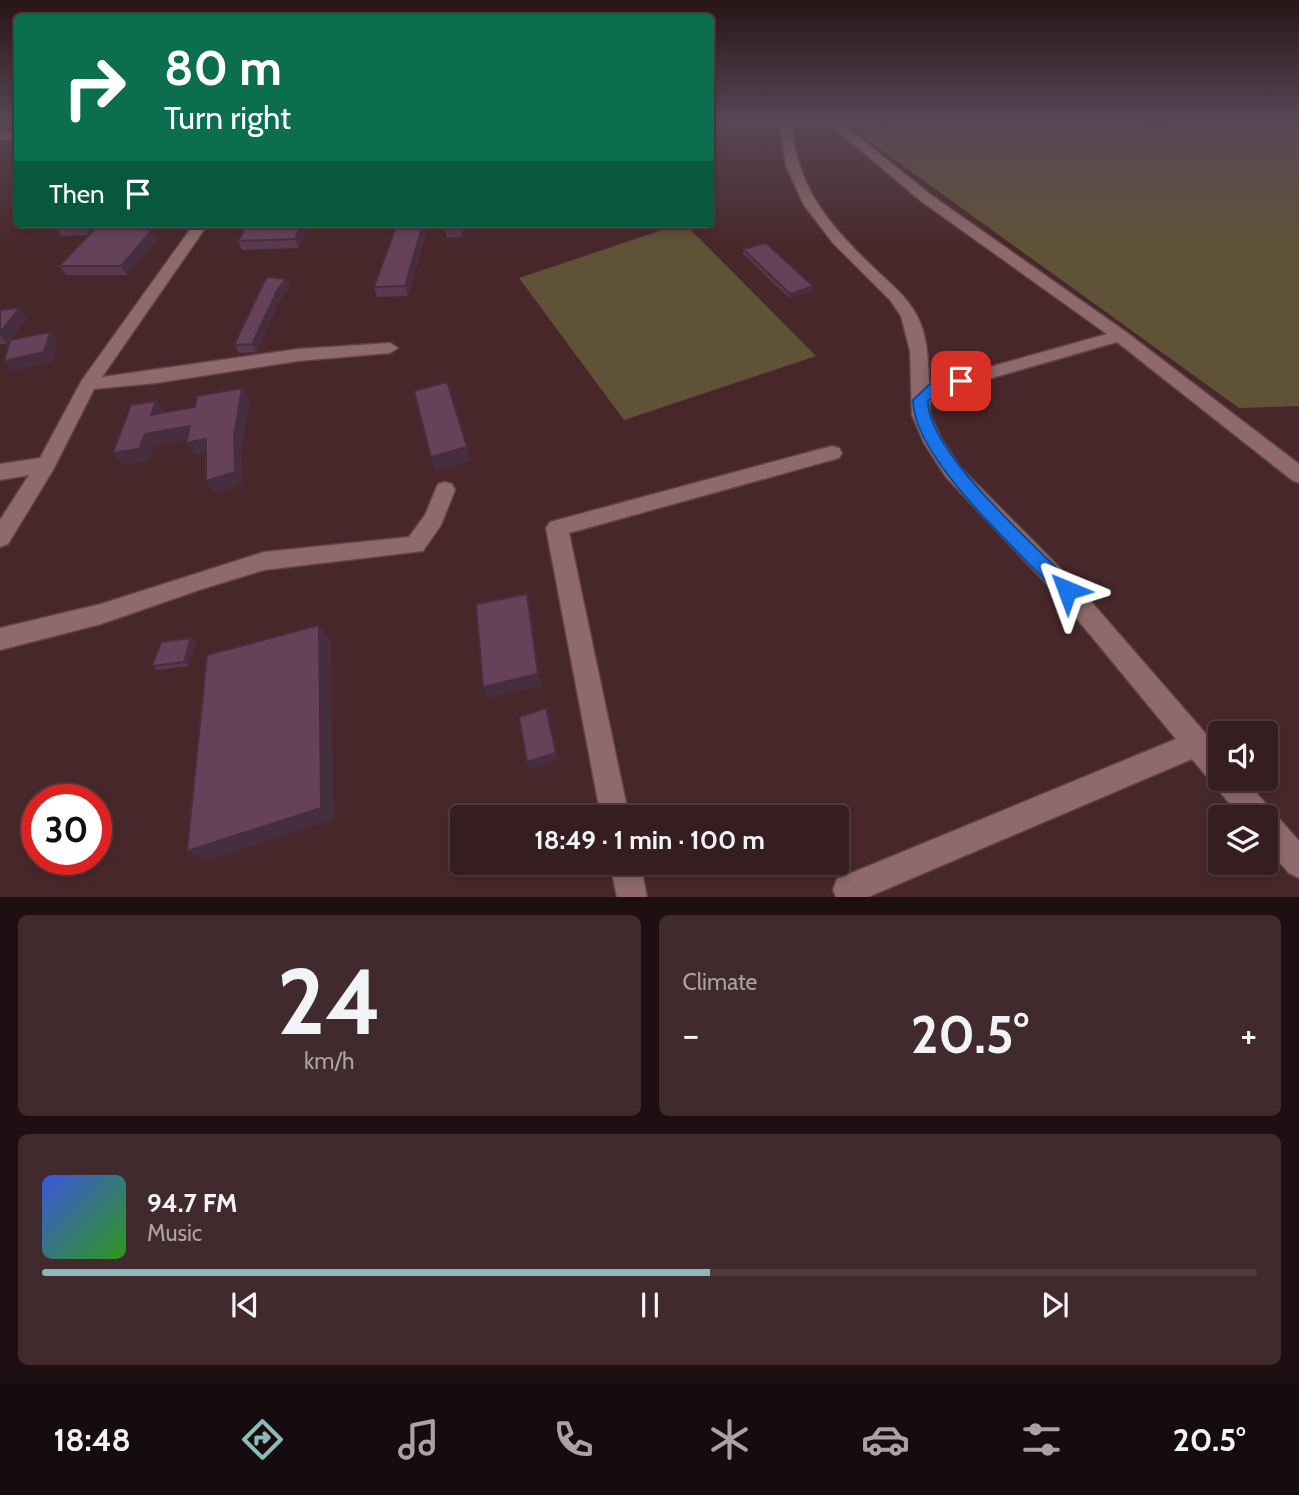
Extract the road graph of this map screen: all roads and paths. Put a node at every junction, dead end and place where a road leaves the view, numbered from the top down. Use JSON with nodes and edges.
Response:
{"nodes":[{"id":1,"x":792,"y":164,"type":"edge"},
{"id":2,"x":884,"y":164,"type":"edge"},
{"id":3,"x":198,"y":228,"type":"edge"},
{"id":4,"x":1121,"y":336,"type":"junction"},
{"id":5,"x":390,"y":348,"type":"dead end"},
{"id":6,"x":88,"y":384,"type":"junction"},
{"id":7,"x":921,"y":400,"type":"junction"},
{"id":8,"x":832,"y":453,"type":"dead end"},
{"id":9,"x":46,"y":465,"type":"junction"},
{"id":10,"x":0,"y":472,"type":"edge"},
{"id":11,"x":1299,"y":475,"type":"edge"},
{"id":12,"x":445,"y":490,"type":"dead end"},
{"id":13,"x":0,"y":538,"type":"edge"},
{"id":14,"x":0,"y":639,"type":"edge"},
{"id":15,"x":1196,"y":744,"type":"junction"},
{"id":16,"x":1208,"y":758,"type":"edge"},
{"id":17,"x":1236,"y":791,"type":"edge"},
{"id":18,"x":613,"y":805,"type":"edge"},
{"id":19,"x":1249,"y":805,"type":"edge"},
{"id":20,"x":1278,"y":839,"type":"edge"},
{"id":21,"x":1299,"y":863,"type":"edge"},
{"id":22,"x":627,"y":875,"type":"edge"},
{"id":23,"x":848,"y":890,"type":"dead end"},
{"id":24,"x":632,"y":897,"type":"edge"}],
"edges":[{"from":1,"to":7,"type":"street"},
{"from":2,"to":4,"type":"street"},
{"from":3,"to":6,"type":"street"},
{"from":4,"to":7,"type":"street"},
{"from":4,"to":11,"type":"street"},
{"from":5,"to":6,"type":"street"},
{"from":6,"to":9,"type":"street"},
{"from":7,"to":15,"type":"street"},
{"from":8,"to":18,"type":"street"},
{"from":9,"to":10,"type":"street"},
{"from":9,"to":13,"type":"street"},
{"from":12,"to":14,"type":"street"},
{"from":15,"to":16,"type":"street"},
{"from":15,"to":23,"type":"street"},
{"from":17,"to":19,"type":"street"},
{"from":20,"to":21,"type":"street"},
{"from":22,"to":24,"type":"street"}]}
